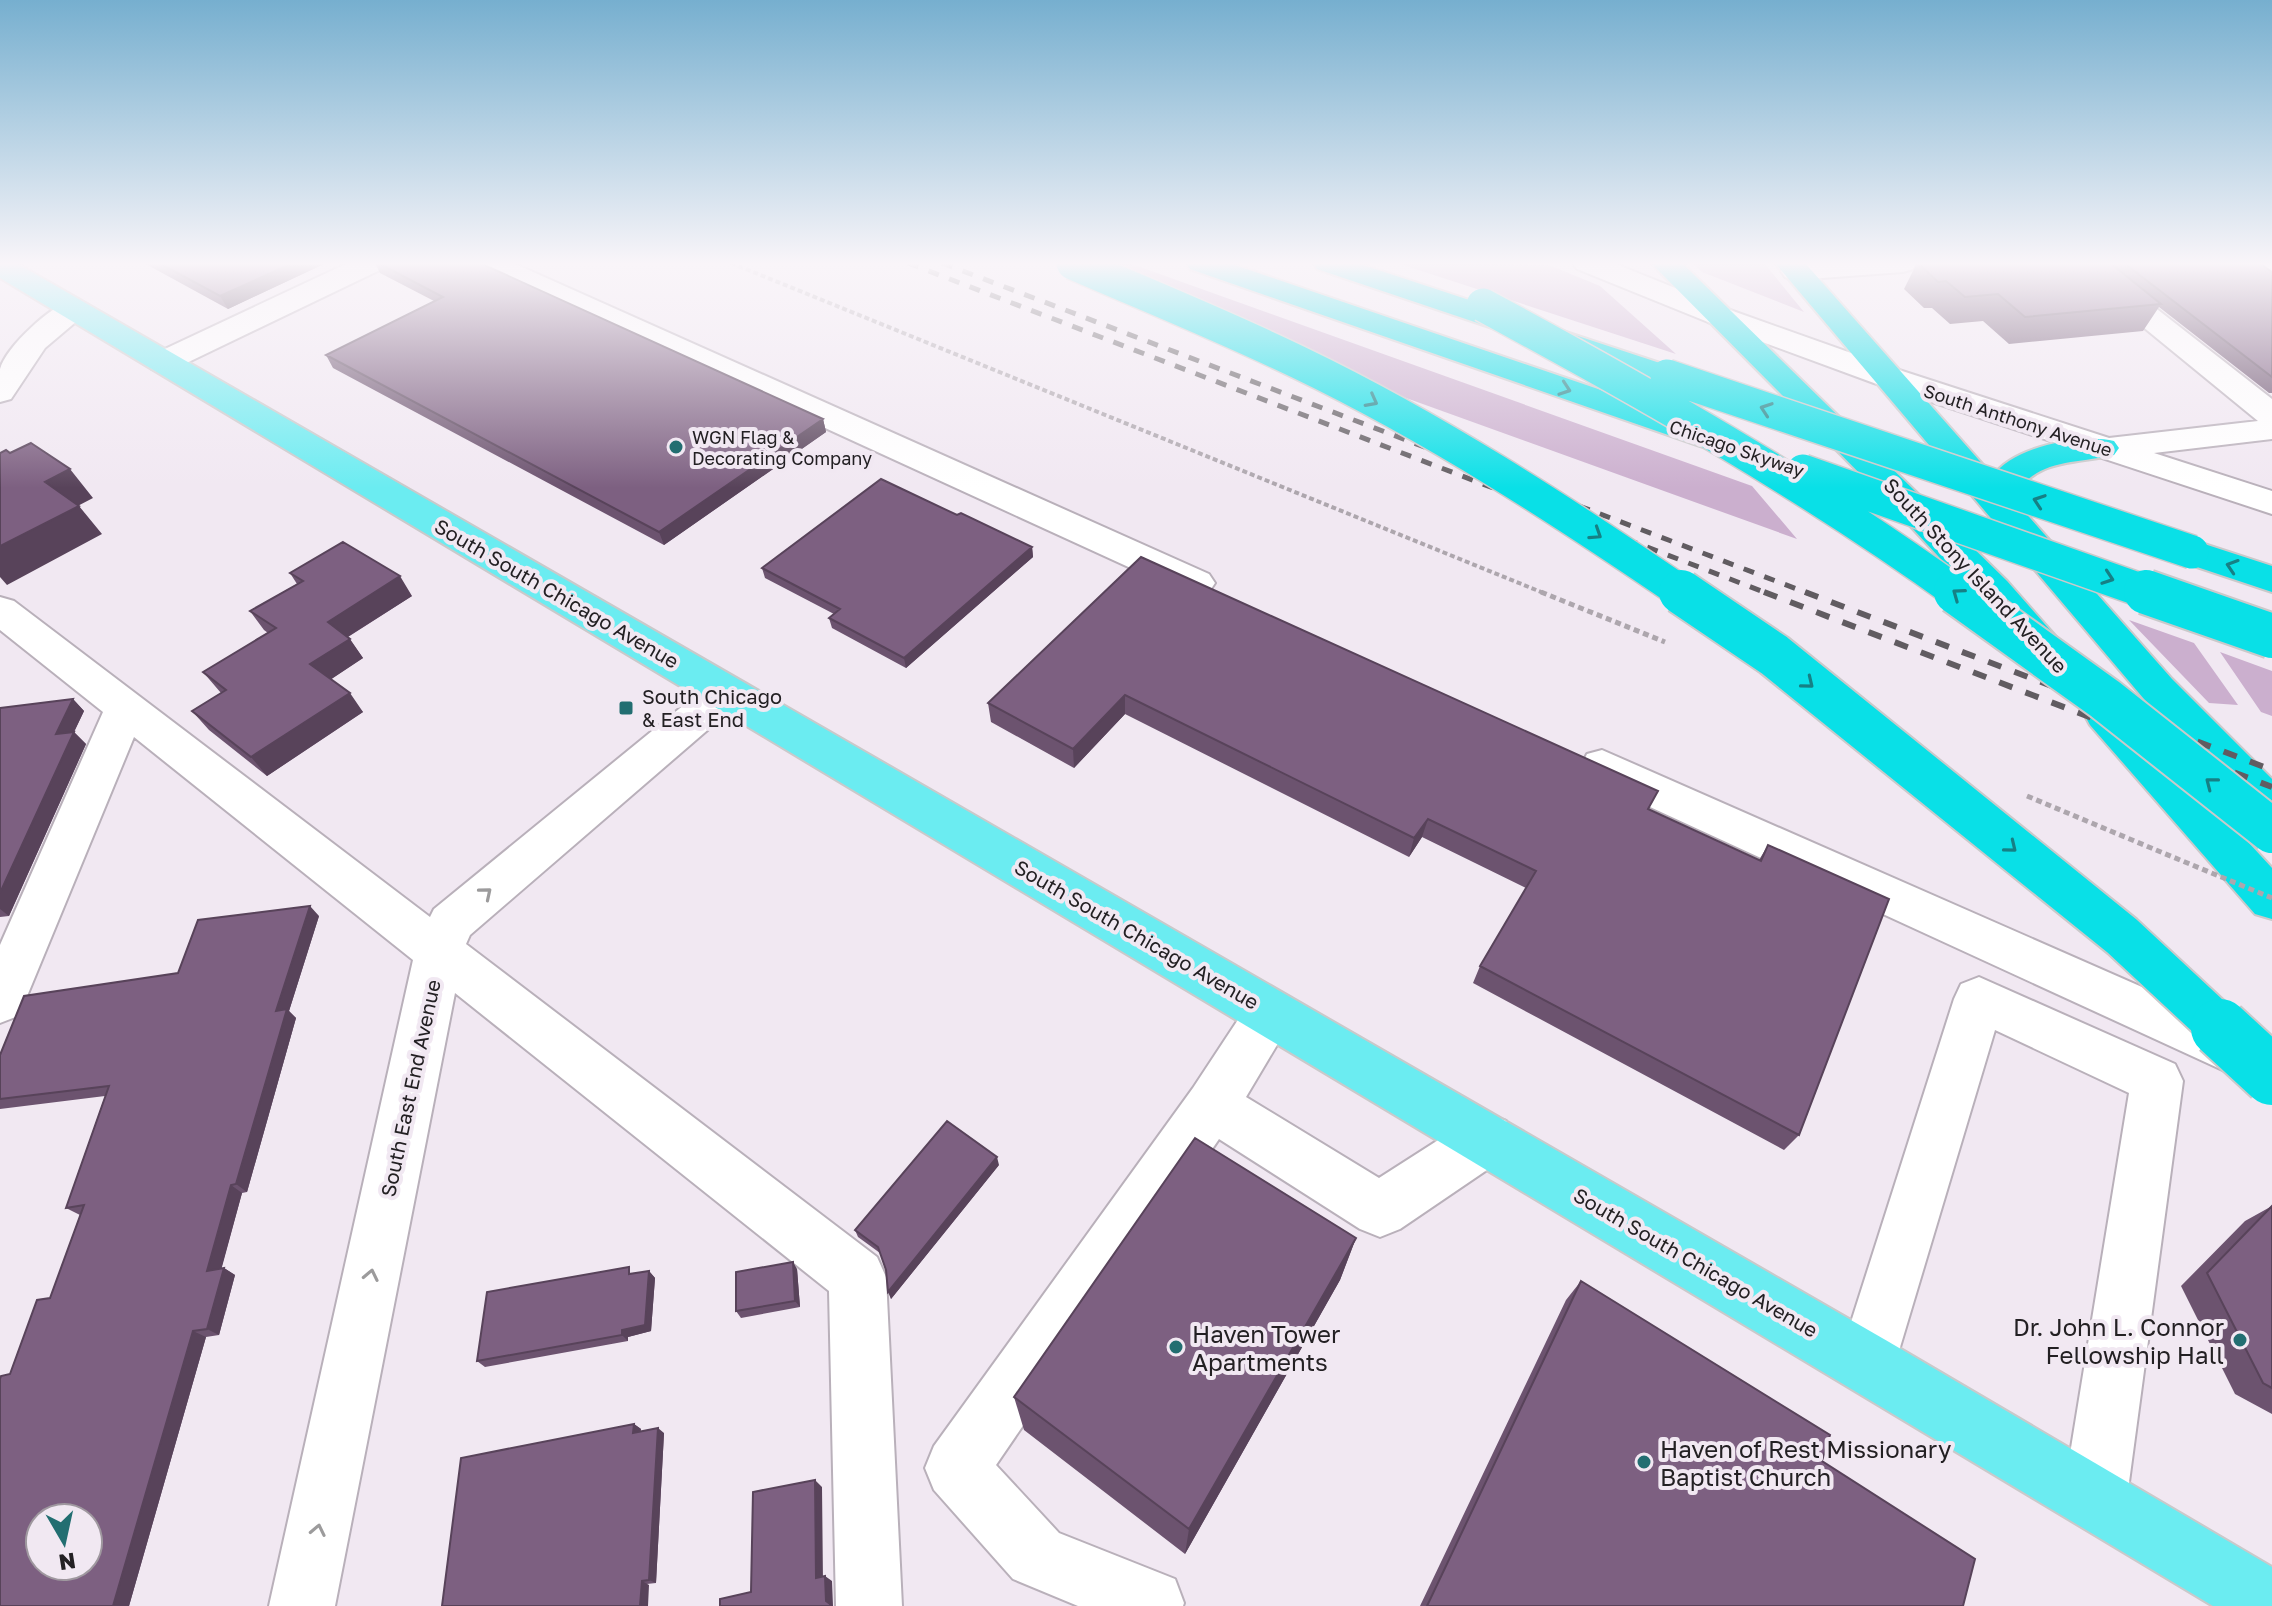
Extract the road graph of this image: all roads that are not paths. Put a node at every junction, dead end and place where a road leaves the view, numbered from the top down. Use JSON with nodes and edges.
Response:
{"nodes":[{"id":1,"x":39,"y":338,"type":"edge"},
{"id":2,"x":107,"y":338,"type":"edge"},
{"id":3,"x":214,"y":338,"type":"edge"},
{"id":4,"x":654,"y":338,"type":"edge"},
{"id":5,"x":1244,"y":338,"type":"edge"},
{"id":6,"x":1418,"y":338,"type":"edge"},
{"id":7,"x":1542,"y":338,"type":"edge"},
{"id":8,"x":1553,"y":338,"type":"edge"},
{"id":9,"x":1742,"y":338,"type":"edge"},
{"id":10,"x":1780,"y":338,"type":"edge"},
{"id":11,"x":1853,"y":338,"type":"edge"},
{"id":12,"x":2174,"y":338,"type":"edge"},
{"id":13,"x":163,"y":362,"type":"junction"},
{"id":14,"x":1885,"y":376,"type":"junction"},
{"id":15,"x":0,"y":392,"type":"edge"},
{"id":16,"x":2272,"y":415,"type":"edge"},
{"id":17,"x":2272,"y":429,"type":"edge"},
{"id":18,"x":2102,"y":448,"type":"junction"},
{"id":19,"x":2272,"y":503,"type":"edge"},
{"id":20,"x":1996,"y":505,"type":"junction"},
{"id":21,"x":2272,"y":579,"type":"edge"},
{"id":22,"x":1228,"y":597,"type":"edge"},
{"id":23,"x":0,"y":610,"type":"edge"},
{"id":24,"x":2272,"y":636,"type":"edge"},
{"id":25,"x":726,"y":692,"type":"junction"},
{"id":26,"x":125,"y":708,"type":"junction"},
{"id":27,"x":1576,"y":754,"type":"edge"},
{"id":28,"x":2272,"y":807,"type":"edge"},
{"id":29,"x":2272,"y":831,"type":"edge"},
{"id":30,"x":2272,"y":899,"type":"edge"},
{"id":31,"x":439,"y":952,"type":"junction"},
{"id":32,"x":0,"y":1001,"type":"edge"},
{"id":33,"x":1271,"y":1013,"type":"junction"},
{"id":34,"x":2272,"y":1069,"type":"edge"},
{"id":35,"x":2272,"y":1076,"type":"edge"},
{"id":36,"x":1212,"y":1105,"type":"junction"},
{"id":37,"x":1487,"y":1139,"type":"junction"},
{"id":38,"x":1868,"y":1363,"type":"junction"},
{"id":39,"x":2095,"y":1497,"type":"junction"},
{"id":40,"x":2256,"y":1600,"type":"edge"},
{"id":41,"x":1151,"y":1603,"type":"dead end"},
{"id":42,"x":302,"y":1606,"type":"edge"},
{"id":43,"x":869,"y":1606,"type":"edge"}],
"edges":[{"from":1,"to":15,"type":"street"},
{"from":2,"to":13,"type":"main road","name":"South South Chicago Avenue"},
{"from":3,"to":13,"type":"street"},
{"from":4,"to":22,"type":"street"},
{"from":5,"to":35,"type":"highway","one_way":true,"bridge":true},
{"from":6,"to":24,"type":"highway","name":"Chicago Skyway","one_way":true,"bridge":true},
{"from":29,"to":7,"type":"highway","one_way":true,"bridge":true},
{"from":21,"to":8,"type":"highway","one_way":true,"bridge":true},
{"from":9,"to":30,"type":"highway","name":"South Stony Island Avenue"},
{"from":10,"to":14,"type":"street","name":"South Anthony Avenue"},
{"from":11,"to":14,"type":"highway"},
{"from":12,"to":16,"type":"street"},
{"from":13,"to":25,"type":"main road","name":"South South Chicago Avenue"},
{"from":14,"to":18,"type":"street","name":"South Anthony Avenue"},
{"from":14,"to":20,"type":"highway"},
{"from":17,"to":18,"type":"street"},
{"from":18,"to":19,"type":"street","name":"South Anthony Avenue"},
{"from":18,"to":20,"type":"highway"},
{"from":20,"to":28,"type":"highway"},
{"from":23,"to":26,"type":"street"},
{"from":31,"to":25,"type":"street","name":"South East End Avenue","one_way":true},
{"from":25,"to":33,"type":"main road","name":"South South Chicago Avenue"},
{"from":26,"to":31,"type":"street"},
{"from":26,"to":32,"type":"street"},
{"from":27,"to":34,"type":"street"},
{"from":42,"to":31,"type":"street","name":"South East End Avenue","one_way":true},
{"from":31,"to":43,"type":"street"},
{"from":33,"to":36,"type":"street"},
{"from":33,"to":37,"type":"main road","name":"South South Chicago Avenue"},
{"from":36,"to":37,"type":"street"},
{"from":36,"to":41,"type":"street"},
{"from":37,"to":38,"type":"main road","name":"South South Chicago Avenue"},
{"from":38,"to":39,"type":"main road","name":"South South Chicago Avenue"},
{"from":38,"to":39,"type":"street"},
{"from":39,"to":40,"type":"main road","name":"South South Chicago Avenue"}]}
